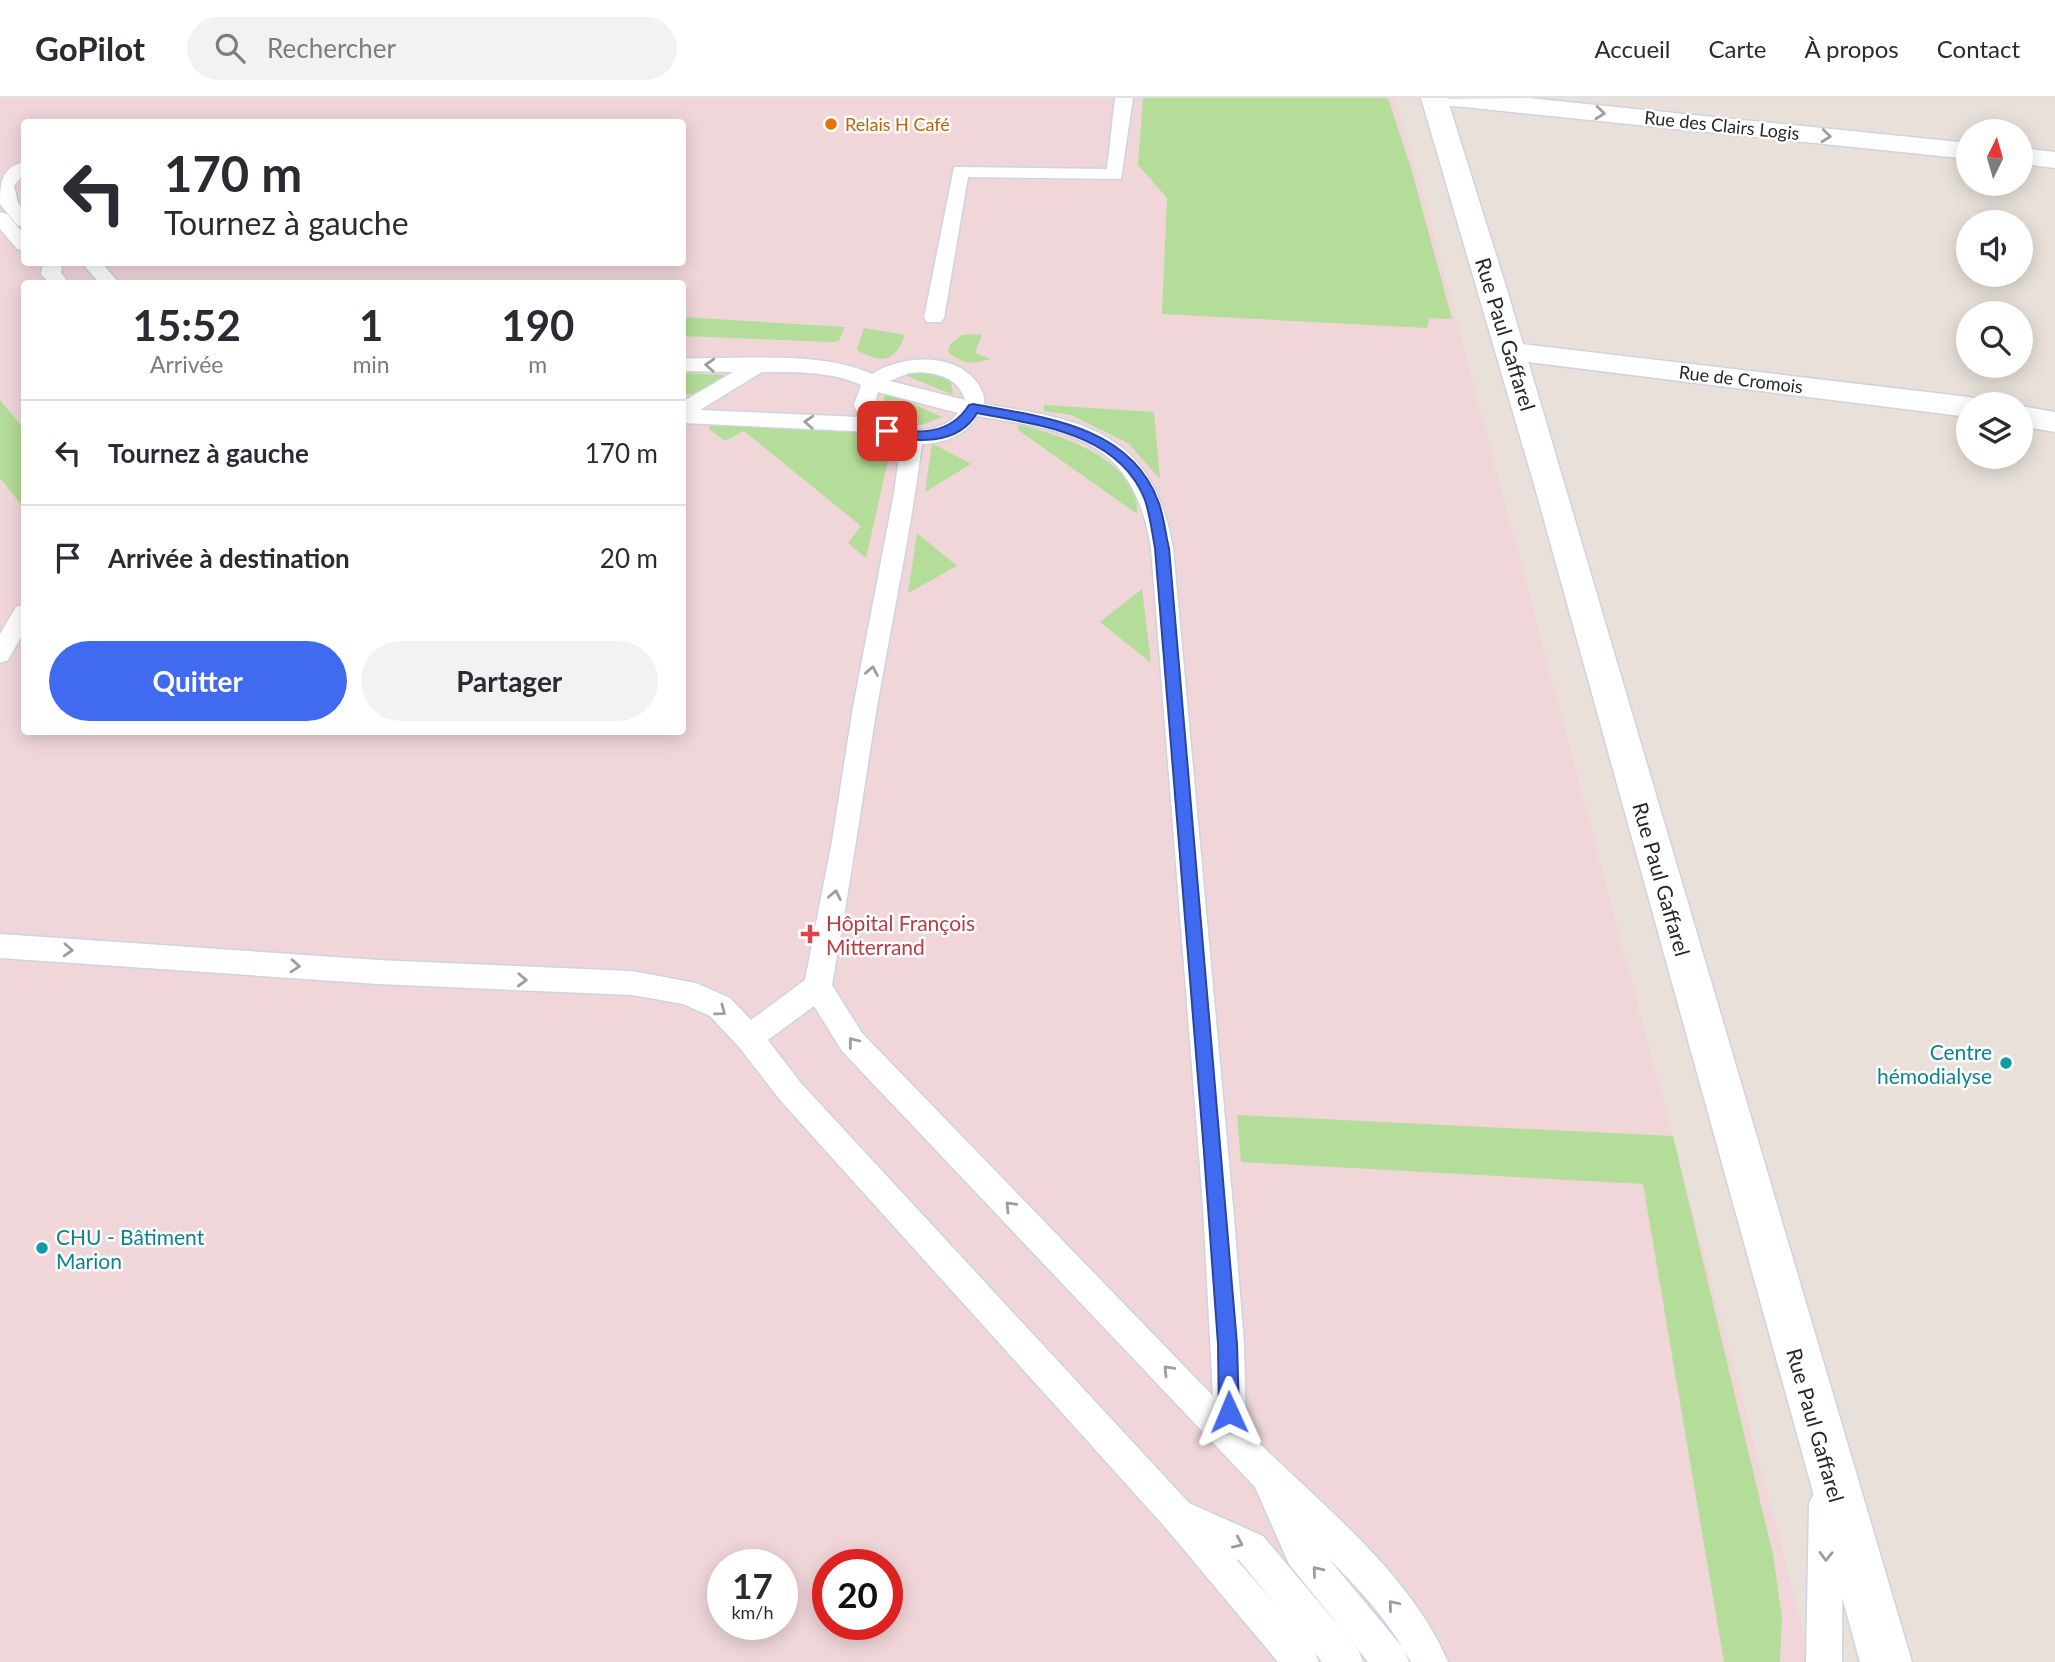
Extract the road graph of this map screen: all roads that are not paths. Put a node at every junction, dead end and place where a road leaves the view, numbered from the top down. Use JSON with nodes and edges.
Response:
{"nodes":[{"id":1,"x":1124,"y":98,"type":"edge"},
{"id":2,"x":1434,"y":99,"type":"edge"},
{"id":3,"x":1956,"y":150,"type":"edge"},
{"id":4,"x":2034,"y":158,"type":"edge"},
{"id":5,"x":2055,"y":160,"type":"edge"},
{"id":6,"x":21,"y":169,"type":"edge"},
{"id":7,"x":0,"y":218,"type":"edge"},
{"id":8,"x":21,"y":218,"type":"edge"},
{"id":9,"x":21,"y":242,"type":"edge"},
{"id":10,"x":94,"y":266,"type":"edge"},
{"id":11,"x":107,"y":280,"type":"edge"},
{"id":12,"x":934,"y":318,"type":"dead end"},
{"id":13,"x":686,"y":348,"type":"edge"},
{"id":14,"x":1513,"y":352,"type":"junction"},
{"id":15,"x":686,"y":364,"type":"edge"},
{"id":16,"x":756,"y":366,"type":"junction"},
{"id":17,"x":881,"y":378,"type":"junction"},
{"id":18,"x":1956,"y":405,"type":"edge"},
{"id":19,"x":973,"y":408,"type":"junction"},
{"id":20,"x":686,"y":411,"type":"edge"},
{"id":21,"x":686,"y":414,"type":"edge"},
{"id":22,"x":2033,"y":418,"type":"edge"},
{"id":23,"x":2055,"y":422,"type":"edge"},
{"id":24,"x":877,"y":425,"type":"junction"},
{"id":25,"x":912,"y":437,"type":"junction"},
{"id":26,"x":21,"y":618,"type":"edge"},
{"id":27,"x":0,"y":654,"type":"edge"},
{"id":28,"x":0,"y":946,"type":"edge"},
{"id":29,"x":818,"y":986,"type":"junction"},
{"id":30,"x":749,"y":1038,"type":"junction"},
{"id":31,"x":1230,"y":1434,"type":"junction"},
{"id":32,"x":1827,"y":1464,"type":"junction"},
{"id":33,"x":1261,"y":1469,"type":"junction"},
{"id":34,"x":1176,"y":1514,"type":"junction"},
{"id":35,"x":1301,"y":1662,"type":"edge"},
{"id":36,"x":1345,"y":1662,"type":"edge"},
{"id":37,"x":1391,"y":1662,"type":"edge"},
{"id":38,"x":1430,"y":1662,"type":"edge"},
{"id":39,"x":1824,"y":1662,"type":"edge"},
{"id":40,"x":1886,"y":1662,"type":"edge"}],
"edges":[{"from":1,"to":12,"type":"lane"},
{"from":2,"to":3,"type":"street","name":"Rue des Clairs Logis","one_way":true},
{"from":2,"to":14,"type":"street","name":"Rue Paul Gaffarel"},
{"from":4,"to":5,"type":"street"},
{"from":6,"to":8,"type":"lane"},
{"from":7,"to":9,"type":"lane"},
{"from":10,"to":11,"type":"lane"},
{"from":13,"to":17,"type":"lane"},
{"from":14,"to":18,"type":"street","name":"Rue de Cromois"},
{"from":14,"to":32,"type":"street","name":"Rue Paul Gaffarel"},
{"from":16,"to":15,"type":"lane","one_way":true},
{"from":16,"to":17,"type":"lane"},
{"from":16,"to":20,"type":"lane"},
{"from":17,"to":19,"type":"lane"},
{"from":17,"to":24,"type":"lane"},
{"from":19,"to":25,"type":"lane"},
{"from":19,"to":31,"type":"lane"},
{"from":24,"to":21,"type":"lane","one_way":true},
{"from":22,"to":23,"type":"street"},
{"from":24,"to":25,"type":"lane"},
{"from":29,"to":25,"type":"lane","one_way":true},
{"from":26,"to":27,"type":"lane"},
{"from":28,"to":30,"type":"lane","one_way":true},
{"from":29,"to":30,"type":"lane"},
{"from":31,"to":29,"type":"lane","one_way":true},
{"from":30,"to":34,"type":"lane"},
{"from":31,"to":33,"type":"lane"},
{"from":32,"to":39,"type":"lane","one_way":true},
{"from":32,"to":40,"type":"street","name":"Rue Paul Gaffarel"},
{"from":37,"to":33,"type":"lane","one_way":true},
{"from":38,"to":33,"type":"lane","one_way":true},
{"from":34,"to":35,"type":"lane"},
{"from":34,"to":36,"type":"lane","one_way":true}]}
